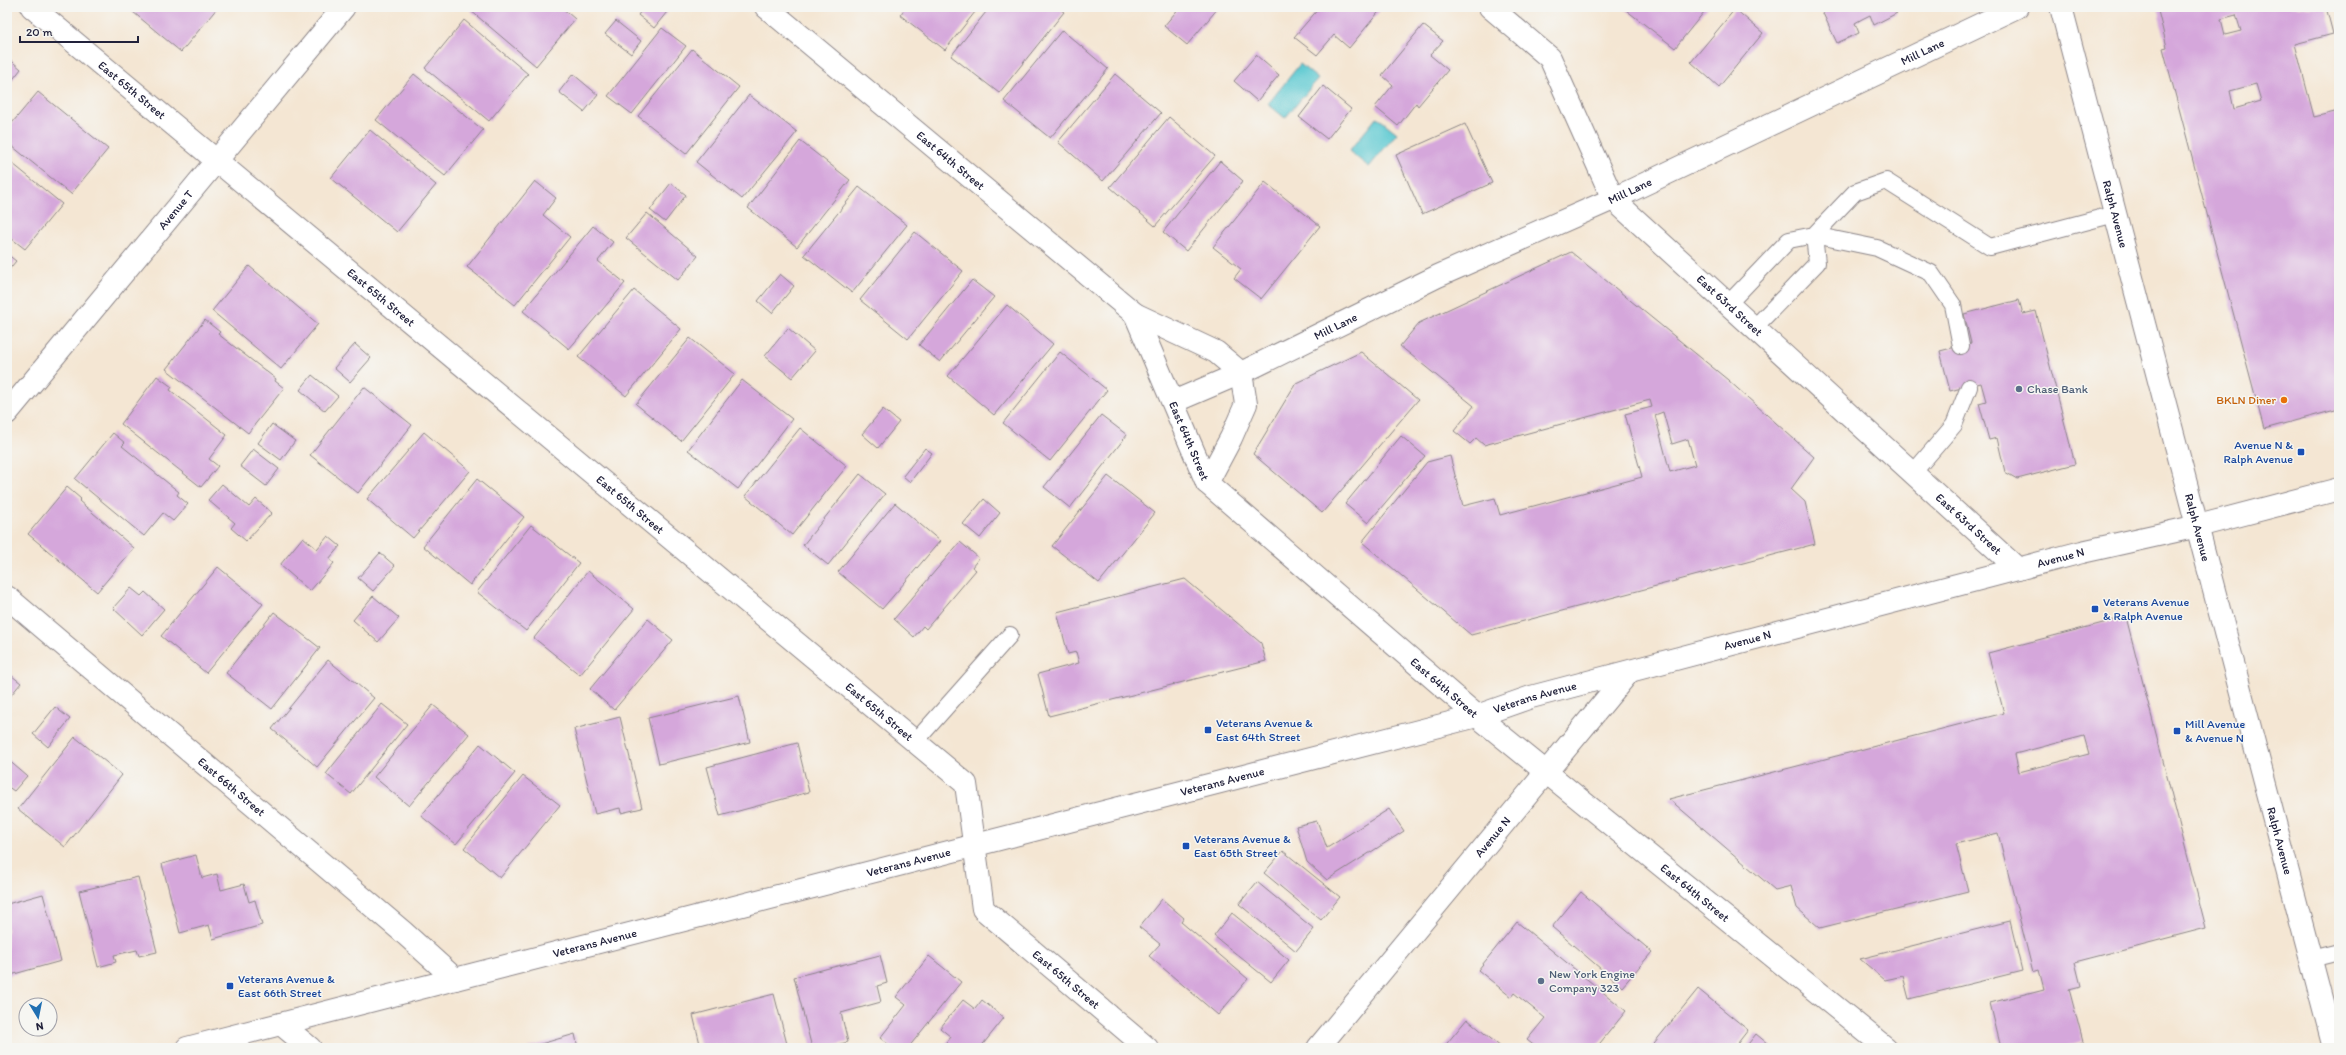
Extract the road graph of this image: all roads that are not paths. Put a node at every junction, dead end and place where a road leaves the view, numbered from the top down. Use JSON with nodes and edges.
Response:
{"nodes":[{"id":1,"x":32,"y":7,"type":"edge"},
{"id":2,"x":344,"y":7,"type":"edge"},
{"id":3,"x":766,"y":7,"type":"edge"},
{"id":4,"x":1490,"y":7,"type":"edge"},
{"id":5,"x":2017,"y":7,"type":"edge"},
{"id":6,"x":2061,"y":7,"type":"edge"},
{"id":7,"x":217,"y":160,"type":"junction"},
{"id":8,"x":1612,"y":199,"type":"junction"},
{"id":9,"x":2115,"y":214,"type":"junction"},
{"id":10,"x":1814,"y":235,"type":"junction"},
{"id":11,"x":1728,"y":304,"type":"junction"},
{"id":12,"x":1135,"y":314,"type":"junction"},
{"id":13,"x":1754,"y":328,"type":"junction"},
{"id":14,"x":1960,"y":346,"type":"dead end"},
{"id":15,"x":1241,"y":373,"type":"junction"},
{"id":16,"x":1969,"y":386,"type":"dead end"},
{"id":17,"x":1173,"y":402,"type":"junction"},
{"id":18,"x":7,"y":413,"type":"edge"},
{"id":19,"x":1913,"y":473,"type":"junction"},
{"id":20,"x":1207,"y":483,"type":"junction"},
{"id":21,"x":2339,"y":489,"type":"edge"},
{"id":22,"x":2198,"y":526,"type":"junction"},
{"id":23,"x":2018,"y":570,"type":"junction"},
{"id":24,"x":7,"y":597,"type":"edge"},
{"id":25,"x":1010,"y":635,"type":"dead end"},
{"id":26,"x":1629,"y":672,"type":"junction"},
{"id":27,"x":1477,"y":716,"type":"junction"},
{"id":28,"x":915,"y":742,"type":"junction"},
{"id":29,"x":1546,"y":772,"type":"junction"},
{"id":30,"x":974,"y":846,"type":"junction"},
{"id":31,"x":2339,"y":952,"type":"edge"},
{"id":32,"x":2311,"y":959,"type":"junction"},
{"id":33,"x":456,"y":979,"type":"junction"},
{"id":34,"x":281,"y":1024,"type":"junction"},
{"id":35,"x":187,"y":1048,"type":"edge"},
{"id":36,"x":310,"y":1048,"type":"edge"},
{"id":37,"x":1147,"y":1048,"type":"edge"},
{"id":38,"x":1318,"y":1048,"type":"edge"},
{"id":39,"x":1886,"y":1048,"type":"edge"},
{"id":40,"x":2334,"y":1048,"type":"edge"}],
"edges":[{"from":1,"to":7,"type":"street","name":"East 65th Street"},
{"from":2,"to":7,"type":"street","name":"Avenue T"},
{"from":3,"to":12,"type":"street","name":"East 64th Street"},
{"from":4,"to":8,"type":"street","name":"East 63rd Street"},
{"from":5,"to":8,"type":"street","name":"Mill Lane"},
{"from":6,"to":9,"type":"street","name":"Ralph Avenue"},
{"from":7,"to":18,"type":"street","name":"Avenue T"},
{"from":7,"to":28,"type":"street","name":"East 65th Street"},
{"from":8,"to":11,"type":"street","name":"East 63rd Street"},
{"from":8,"to":15,"type":"street","name":"Mill Lane"},
{"from":9,"to":10,"type":"lane"},
{"from":9,"to":22,"type":"street","name":"Ralph Avenue"},
{"from":10,"to":11,"type":"lane"},
{"from":10,"to":13,"type":"lane"},
{"from":10,"to":14,"type":"lane"},
{"from":11,"to":13,"type":"street","name":"East 63rd Street"},
{"from":12,"to":15,"type":"street","name":"East 64th Street"},
{"from":12,"to":17,"type":"street","name":"East 64th Street"},
{"from":13,"to":19,"type":"street","name":"East 63rd Street"},
{"from":15,"to":17,"type":"street","name":"Mill Lane"},
{"from":15,"to":20,"type":"street"},
{"from":16,"to":19,"type":"lane"},
{"from":17,"to":20,"type":"street","name":"East 64th Street"},
{"from":19,"to":23,"type":"street","name":"East 63rd Street"},
{"from":20,"to":27,"type":"street","name":"East 64th Street"},
{"from":21,"to":22,"type":"street","name":"Avenue N"},
{"from":22,"to":23,"type":"street","name":"Avenue N"},
{"from":22,"to":32,"type":"street","name":"Ralph Avenue"},
{"from":23,"to":26,"type":"street","name":"Avenue N"},
{"from":24,"to":33,"type":"street","name":"East 66th Street"},
{"from":25,"to":28,"type":"lane"},
{"from":26,"to":27,"type":"street","name":"Veterans Avenue"},
{"from":26,"to":29,"type":"street","name":"Avenue N"},
{"from":27,"to":29,"type":"street","name":"East 64th Street"},
{"from":27,"to":30,"type":"street","name":"Veterans Avenue"},
{"from":28,"to":30,"type":"street","name":"East 65th Street"},
{"from":29,"to":38,"type":"street","name":"Avenue N"},
{"from":29,"to":39,"type":"street","name":"East 64th Street"},
{"from":30,"to":33,"type":"street","name":"Veterans Avenue"},
{"from":30,"to":37,"type":"street","name":"East 65th Street"},
{"from":31,"to":32,"type":"lane"},
{"from":32,"to":40,"type":"street","name":"Ralph Avenue"},
{"from":33,"to":34,"type":"street","name":"Veterans Avenue"},
{"from":34,"to":35,"type":"street","name":"Veterans Avenue"},
{"from":34,"to":36,"type":"street"}]}
